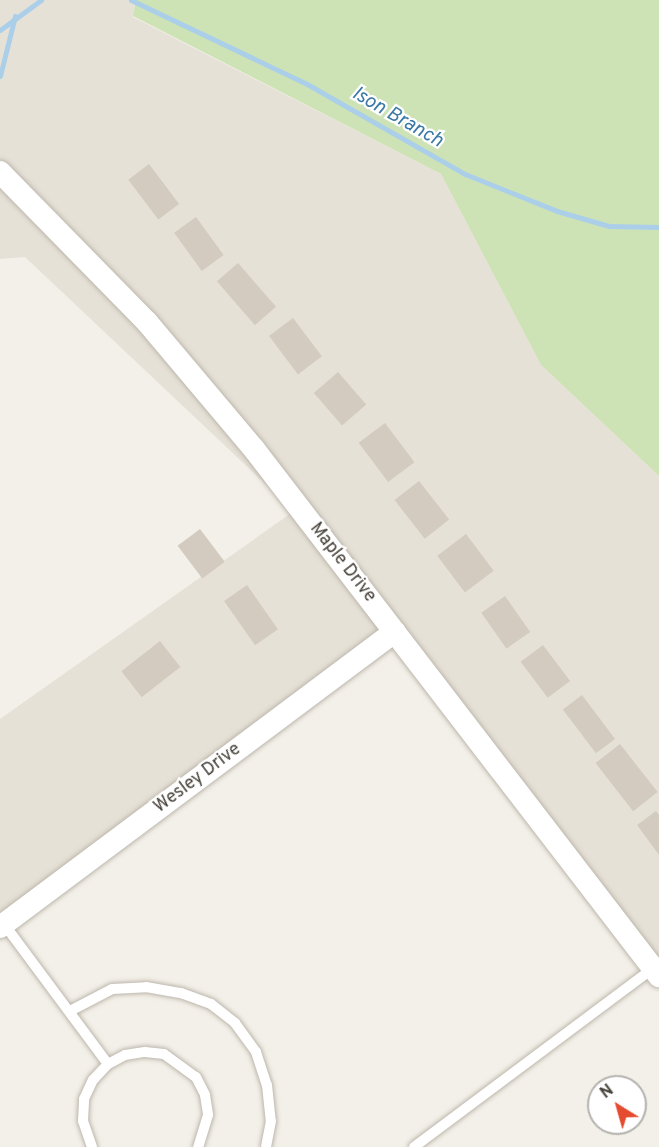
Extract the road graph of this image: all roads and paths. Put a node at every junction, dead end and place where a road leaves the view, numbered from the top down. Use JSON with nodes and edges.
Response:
{"nodes":[{"id":1,"x":0,"y":172,"type":"edge"},
{"id":2,"x":395,"y":632,"type":"junction"},
{"id":3,"x":2,"y":926,"type":"edge"},
{"id":4,"x":656,"y":972,"type":"edge"},
{"id":5,"x":70,"y":1011,"type":"junction"},
{"id":6,"x":108,"y":1064,"type":"junction"},
{"id":7,"x":92,"y":1147,"type":"edge"},
{"id":8,"x":198,"y":1147,"type":"edge"},
{"id":9,"x":266,"y":1147,"type":"edge"},
{"id":10,"x":414,"y":1147,"type":"edge"}],
"edges":[{"from":1,"to":2,"type":"street","name":"Maple Drive"},
{"from":2,"to":3,"type":"street","name":"Wesley Drive"},
{"from":2,"to":4,"type":"street","name":"Maple Drive"},
{"from":3,"to":5,"type":"lane"},
{"from":4,"to":10,"type":"lane"},
{"from":5,"to":6,"type":"lane"},
{"from":5,"to":9,"type":"lane"},
{"from":6,"to":7,"type":"lane"},
{"from":6,"to":8,"type":"lane"}]}
